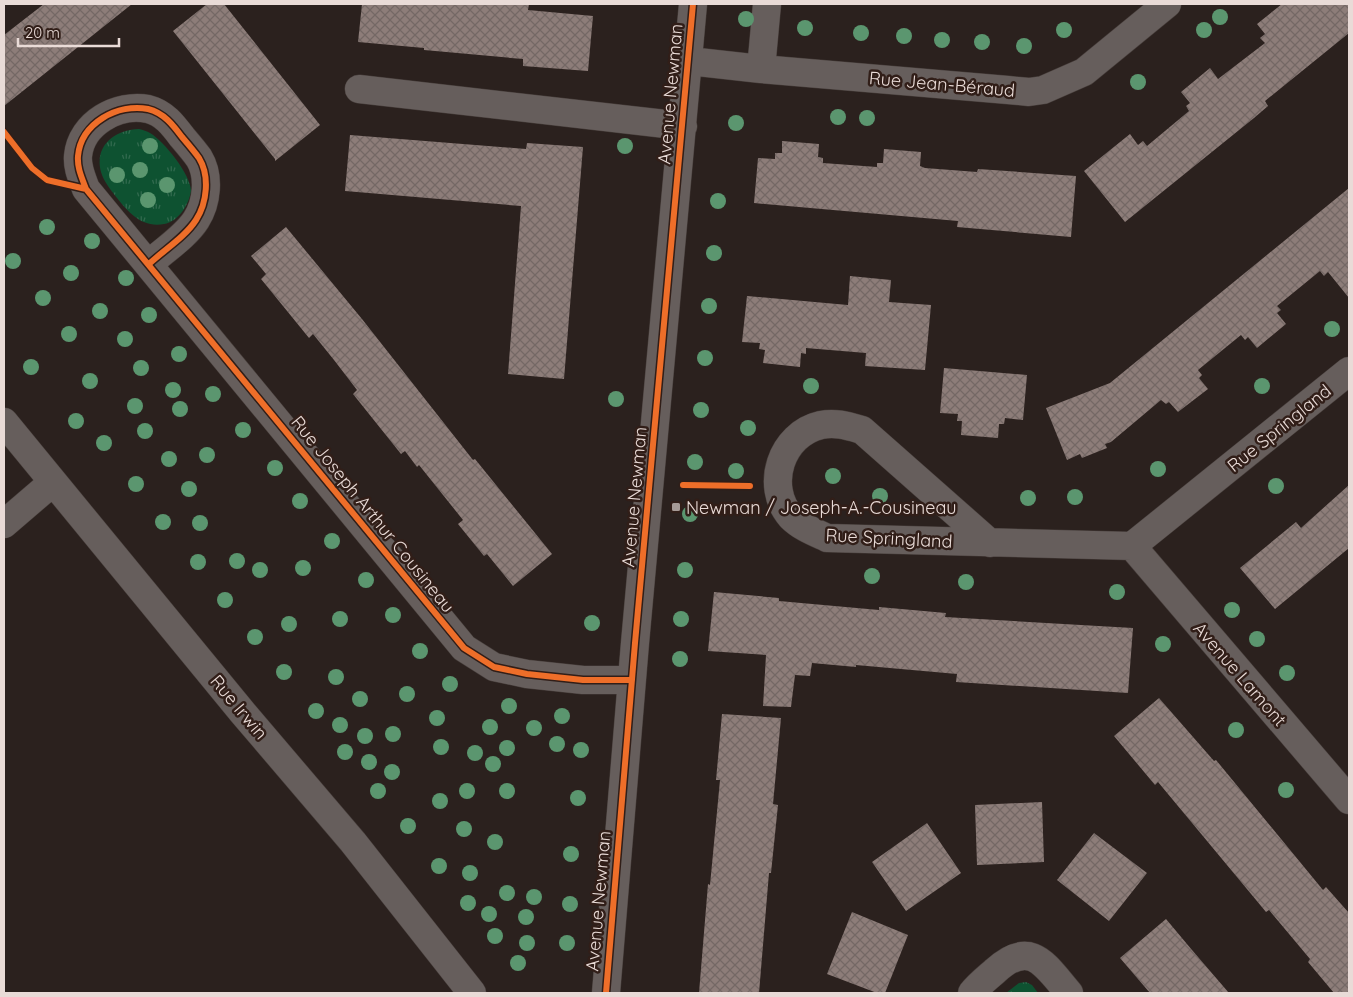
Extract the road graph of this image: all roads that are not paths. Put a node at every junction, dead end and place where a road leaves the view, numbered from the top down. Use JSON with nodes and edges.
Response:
{"nodes":[{"id":1,"x":693,"y":4,"type":"edge"},
{"id":2,"x":767,"y":4,"type":"edge"},
{"id":3,"x":1167,"y":4,"type":"edge"},
{"id":4,"x":689,"y":61,"type":"junction"},
{"id":5,"x":761,"y":69,"type":"junction"},
{"id":6,"x":360,"y":89,"type":"dead end"},
{"id":7,"x":683,"y":126,"type":"junction"},
{"id":8,"x":149,"y":264,"type":"junction"},
{"id":9,"x":1349,"y":371,"type":"edge"},
{"id":10,"x":4,"y":422,"type":"edge"},
{"id":11,"x":53,"y":482,"type":"junction"},
{"id":12,"x":4,"y":524,"type":"edge"},
{"id":13,"x":990,"y":543,"type":"junction"},
{"id":14,"x":1132,"y":546,"type":"junction"},
{"id":15,"x":632,"y":680,"type":"junction"},
{"id":16,"x":1349,"y":800,"type":"edge"},
{"id":17,"x":472,"y":993,"type":"edge"},
{"id":18,"x":606,"y":993,"type":"edge"},
{"id":19,"x":972,"y":993,"type":"edge"},
{"id":20,"x":1069,"y":993,"type":"edge"}],
"edges":[{"from":1,"to":4,"type":"street","name":"Avenue Newman"},
{"from":2,"to":5,"type":"street"},
{"from":3,"to":5,"type":"street","name":"Rue Jean-Béraud"},
{"from":4,"to":5,"type":"street","name":"Rue Jean-Béraud"},
{"from":4,"to":7,"type":"street","name":"Avenue Newman"},
{"from":6,"to":7,"type":"street","name":"Avenue Newman"},
{"from":7,"to":15,"type":"street","name":"Avenue Newman"},
{"from":8,"to":8,"type":"street","name":"Rue Joseph Arthur Cousineau"},
{"from":8,"to":15,"type":"street","name":"Rue Joseph Arthur Cousineau"},
{"from":9,"to":14,"type":"street","name":"Rue Springland"},
{"from":10,"to":11,"type":"street","name":"Rue Irwin"},
{"from":11,"to":12,"type":"street"},
{"from":11,"to":17,"type":"street","name":"Rue Irwin"},
{"from":13,"to":13,"type":"street","name":"Rue Springland"},
{"from":13,"to":14,"type":"street","name":"Rue Springland"},
{"from":14,"to":16,"type":"street","name":"Avenue Lamont"},
{"from":15,"to":18,"type":"street","name":"Avenue Newman"},
{"from":19,"to":20,"type":"street"}]}
